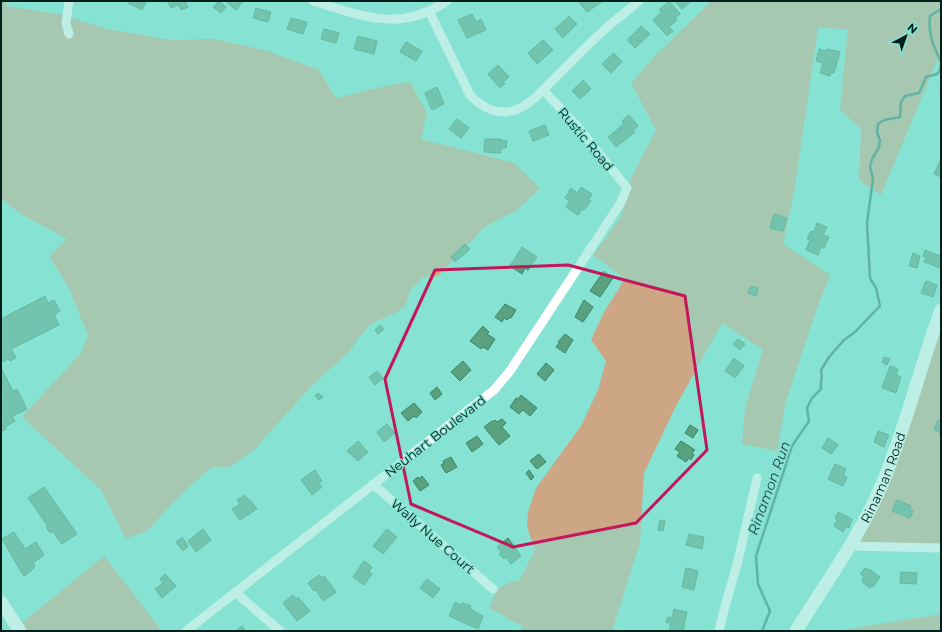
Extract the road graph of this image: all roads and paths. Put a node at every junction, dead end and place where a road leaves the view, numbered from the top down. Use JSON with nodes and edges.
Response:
{"nodes":[{"id":1,"x":68,"y":1,"type":"edge"},
{"id":2,"x":313,"y":1,"type":"edge"},
{"id":3,"x":447,"y":1,"type":"edge"},
{"id":4,"x":639,"y":1,"type":"edge"},
{"id":5,"x":429,"y":12,"type":"junction"},
{"id":6,"x":70,"y":34,"type":"dead end"},
{"id":7,"x":543,"y":90,"type":"junction"},
{"id":8,"x":627,"y":188,"type":"joint"},
{"id":9,"x":941,"y":310,"type":"edge"},
{"id":10,"x":757,"y":478,"type":"dead end"},
{"id":11,"x":374,"y":484,"type":"junction"},
{"id":12,"x":850,"y":546,"type":"junction"},
{"id":13,"x":941,"y":548,"type":"edge"},
{"id":14,"x":493,"y":588,"type":"dead end"},
{"id":15,"x":235,"y":592,"type":"junction"},
{"id":16,"x":1,"y":602,"type":"edge"},
{"id":17,"x":20,"y":631,"type":"edge"},
{"id":18,"x":186,"y":631,"type":"edge"},
{"id":19,"x":280,"y":631,"type":"edge"},
{"id":20,"x":719,"y":631,"type":"edge"},
{"id":21,"x":796,"y":631,"type":"edge"}],
"edges":[{"from":1,"to":6,"type":"street"},
{"from":2,"to":5,"type":"street"},
{"from":3,"to":5,"type":"street"},
{"from":4,"to":7,"type":"street"},
{"from":5,"to":7,"type":"street"},
{"from":7,"to":8,"type":"street","name":"Rustic Road"},
{"from":8,"to":11,"type":"street","name":"Neuhart Boulevard"},
{"from":9,"to":12,"type":"street","name":"Rinaman Road"},
{"from":10,"to":20,"type":"street"},
{"from":11,"to":14,"type":"street","name":"Wally Nue Court"},
{"from":11,"to":15,"type":"street","name":"Neuhart Boulevard"},
{"from":12,"to":13,"type":"street"},
{"from":12,"to":21,"type":"street","name":"Rinaman Road"},
{"from":15,"to":18,"type":"street","name":"Neuhart Boulevard"},
{"from":15,"to":19,"type":"street"},
{"from":16,"to":17,"type":"street"}]}
